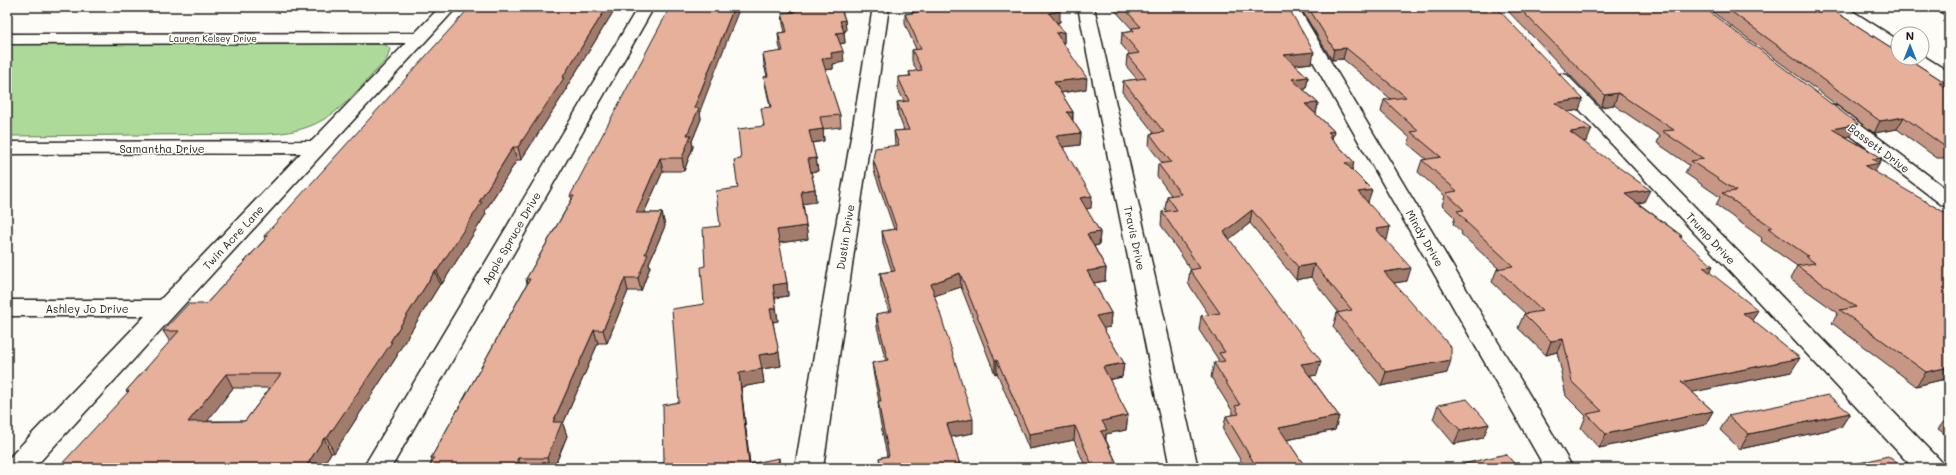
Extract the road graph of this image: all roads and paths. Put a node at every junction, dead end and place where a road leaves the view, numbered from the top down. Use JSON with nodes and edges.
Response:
{"nodes":[{"id":1,"x":449,"y":7,"type":"edge"},
{"id":2,"x":646,"y":7,"type":"edge"},
{"id":3,"x":881,"y":7,"type":"edge"},
{"id":4,"x":1086,"y":7,"type":"edge"},
{"id":5,"x":1290,"y":7,"type":"edge"},
{"id":6,"x":1835,"y":7,"type":"edge"},
{"id":7,"x":1942,"y":7,"type":"edge"},
{"id":8,"x":1949,"y":11,"type":"edge"},
{"id":9,"x":420,"y":38,"type":"junction"},
{"id":10,"x":7,"y":39,"type":"edge"},
{"id":11,"x":1890,"y":42,"type":"edge"},
{"id":12,"x":1548,"y":65,"type":"edge"},
{"id":13,"x":1927,"y":66,"type":"edge"},
{"id":14,"x":1949,"y":80,"type":"edge"},
{"id":15,"x":1819,"y":102,"type":"edge"},
{"id":16,"x":317,"y":147,"type":"junction"},
{"id":17,"x":7,"y":148,"type":"edge"},
{"id":18,"x":1949,"y":201,"type":"edge"},
{"id":19,"x":7,"y":308,"type":"edge"},
{"id":20,"x":167,"y":308,"type":"junction"},
{"id":21,"x":17,"y":468,"type":"edge"},
{"id":22,"x":377,"y":468,"type":"edge"},
{"id":23,"x":809,"y":468,"type":"edge"},
{"id":24,"x":1184,"y":468,"type":"edge"},
{"id":25,"x":1559,"y":468,"type":"edge"},
{"id":26,"x":1930,"y":468,"type":"edge"}],
"edges":[{"from":1,"to":9,"type":"street","name":"Twin Acre Lane"},
{"from":2,"to":22,"type":"street","name":"Apple Spruce Drive"},
{"from":3,"to":23,"type":"street","name":"Dustin Drive"},
{"from":4,"to":24,"type":"street","name":"Travis Drive"},
{"from":5,"to":25,"type":"street","name":"Mindy Drive"},
{"from":6,"to":11,"type":"street"},
{"from":7,"to":8,"type":"main road"},
{"from":9,"to":10,"type":"street","name":"Lauren Kelsey Drive"},
{"from":9,"to":16,"type":"street","name":"Twin Acre Lane"},
{"from":12,"to":26,"type":"street","name":"Trump Drive"},
{"from":13,"to":14,"type":"street"},
{"from":15,"to":18,"type":"street","name":"Bassett Drive"},
{"from":16,"to":17,"type":"street","name":"Samantha Drive"},
{"from":16,"to":20,"type":"street","name":"Twin Acre Lane"},
{"from":19,"to":20,"type":"street","name":"Ashley Jo Drive"},
{"from":20,"to":21,"type":"street","name":"Twin Acre Lane"}]}
